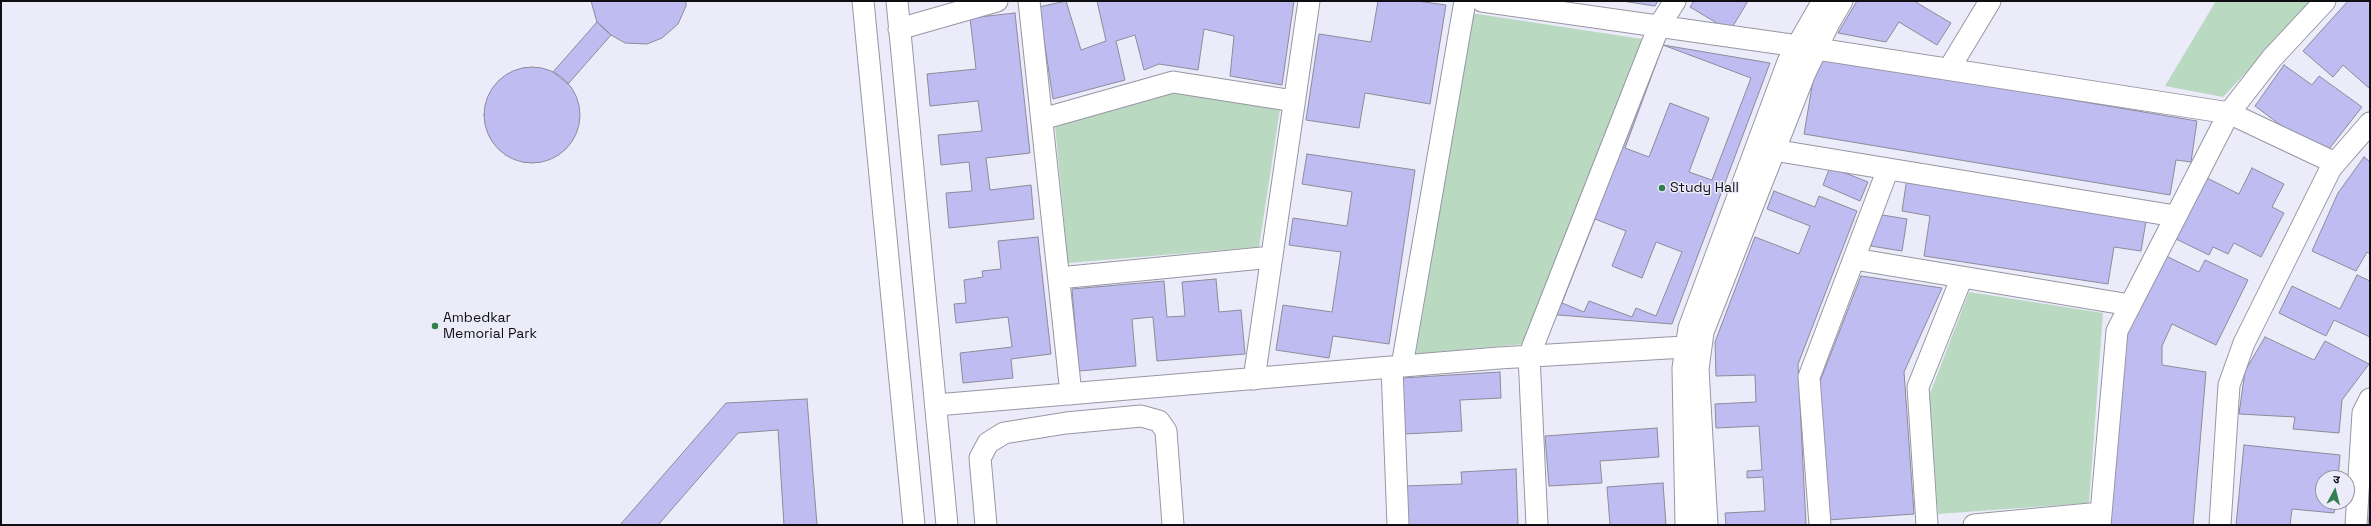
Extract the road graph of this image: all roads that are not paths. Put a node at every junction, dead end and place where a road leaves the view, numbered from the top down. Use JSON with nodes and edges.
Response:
{"nodes":[{"id":1,"x":862,"y":1,"type":"edge"},
{"id":2,"x":897,"y":1,"type":"edge"},
{"id":3,"x":997,"y":1,"type":"edge"},
{"id":4,"x":1029,"y":1,"type":"edge"},
{"id":5,"x":1309,"y":1,"type":"edge"},
{"id":6,"x":1465,"y":1,"type":"edge"},
{"id":7,"x":1482,"y":1,"type":"edge"},
{"id":8,"x":1675,"y":1,"type":"edge"},
{"id":9,"x":1823,"y":1,"type":"edge"},
{"id":10,"x":1842,"y":1,"type":"edge"},
{"id":11,"x":1990,"y":1,"type":"edge"},
{"id":12,"x":2325,"y":1,"type":"edge"},
{"id":13,"x":1659,"y":26,"type":"junction"},
{"id":14,"x":899,"y":28,"type":"junction"},
{"id":15,"x":1807,"y":47,"type":"junction"},
{"id":16,"x":1949,"y":70,"type":"junction"},
{"id":17,"x":1294,"y":101,"type":"junction"},
{"id":18,"x":2229,"y":114,"type":"junction"},
{"id":19,"x":1042,"y":119,"type":"junction"},
{"id":20,"x":2370,"y":123,"type":"edge"},
{"id":21,"x":1766,"y":148,"type":"junction"},
{"id":22,"x":2336,"y":163,"type":"junction"},
{"id":23,"x":1888,"y":169,"type":"junction"},
{"id":24,"x":2175,"y":216,"type":"junction"},
{"id":25,"x":1272,"y":257,"type":"junction"},
{"id":26,"x":1854,"y":259,"type":"junction"},
{"id":27,"x":1962,"y":277,"type":"junction"},
{"id":28,"x":1059,"y":278,"type":"junction"},
{"id":29,"x":2130,"y":305,"type":"junction"},
{"id":30,"x":1694,"y":346,"type":"junction"},
{"id":31,"x":1529,"y":356,"type":"junction"},
{"id":32,"x":1397,"y":367,"type":"junction"},
{"id":33,"x":1254,"y":379,"type":"junction"},
{"id":34,"x":1071,"y":394,"type":"junction"},
{"id":35,"x":2370,"y":399,"type":"edge"},
{"id":36,"x":936,"y":405,"type":"junction"},
{"id":37,"x":2365,"y":464,"type":"edge"},
{"id":38,"x":2101,"y":519,"type":"edge"},
{"id":39,"x":914,"y":525,"type":"edge"},
{"id":40,"x":947,"y":525,"type":"edge"},
{"id":41,"x":986,"y":525,"type":"edge"},
{"id":42,"x":1173,"y":525,"type":"edge"},
{"id":43,"x":1398,"y":525,"type":"edge"},
{"id":44,"x":1538,"y":525,"type":"edge"},
{"id":45,"x":1686,"y":525,"type":"edge"},
{"id":46,"x":1707,"y":525,"type":"edge"},
{"id":47,"x":1820,"y":525,"type":"edge"},
{"id":48,"x":1927,"y":525,"type":"edge"},
{"id":49,"x":1974,"y":525,"type":"edge"},
{"id":50,"x":2220,"y":525,"type":"edge"},
{"id":51,"x":2356,"y":525,"type":"edge"}],
"edges":[{"from":1,"to":39,"type":"street"},
{"from":2,"to":14,"type":"street"},
{"from":3,"to":14,"type":"street"},
{"from":4,"to":19,"type":"street"},
{"from":5,"to":17,"type":"street"},
{"from":6,"to":32,"type":"street"},
{"from":7,"to":13,"type":"street"},
{"from":8,"to":13,"type":"street"},
{"from":9,"to":15,"type":"street"},
{"from":10,"to":15,"type":"street"},
{"from":11,"to":16,"type":"street"},
{"from":12,"to":18,"type":"street"},
{"from":13,"to":15,"type":"street"},
{"from":13,"to":31,"type":"street"},
{"from":14,"to":36,"type":"street"},
{"from":15,"to":16,"type":"street"},
{"from":15,"to":21,"type":"street"},
{"from":16,"to":18,"type":"street"},
{"from":17,"to":19,"type":"street"},
{"from":17,"to":25,"type":"street"},
{"from":18,"to":22,"type":"street"},
{"from":18,"to":24,"type":"street"},
{"from":19,"to":28,"type":"street"},
{"from":20,"to":22,"type":"street"},
{"from":21,"to":23,"type":"street"},
{"from":21,"to":30,"type":"street"},
{"from":22,"to":50,"type":"street"},
{"from":23,"to":24,"type":"street"},
{"from":23,"to":26,"type":"street"},
{"from":24,"to":29,"type":"street"},
{"from":25,"to":28,"type":"street"},
{"from":25,"to":33,"type":"street"},
{"from":26,"to":27,"type":"street"},
{"from":26,"to":47,"type":"street"},
{"from":27,"to":29,"type":"street"},
{"from":27,"to":48,"type":"street"},
{"from":28,"to":34,"type":"street"},
{"from":29,"to":38,"type":"street"},
{"from":30,"to":31,"type":"street"},
{"from":30,"to":45,"type":"street"},
{"from":30,"to":46,"type":"street"},
{"from":31,"to":32,"type":"street"},
{"from":31,"to":44,"type":"street"},
{"from":32,"to":33,"type":"street"},
{"from":32,"to":43,"type":"street"},
{"from":33,"to":34,"type":"street"},
{"from":34,"to":36,"type":"street"},
{"from":35,"to":37,"type":"street"},
{"from":36,"to":40,"type":"street"},
{"from":37,"to":51,"type":"street"},
{"from":38,"to":49,"type":"street"},
{"from":41,"to":42,"type":"street"}]}
